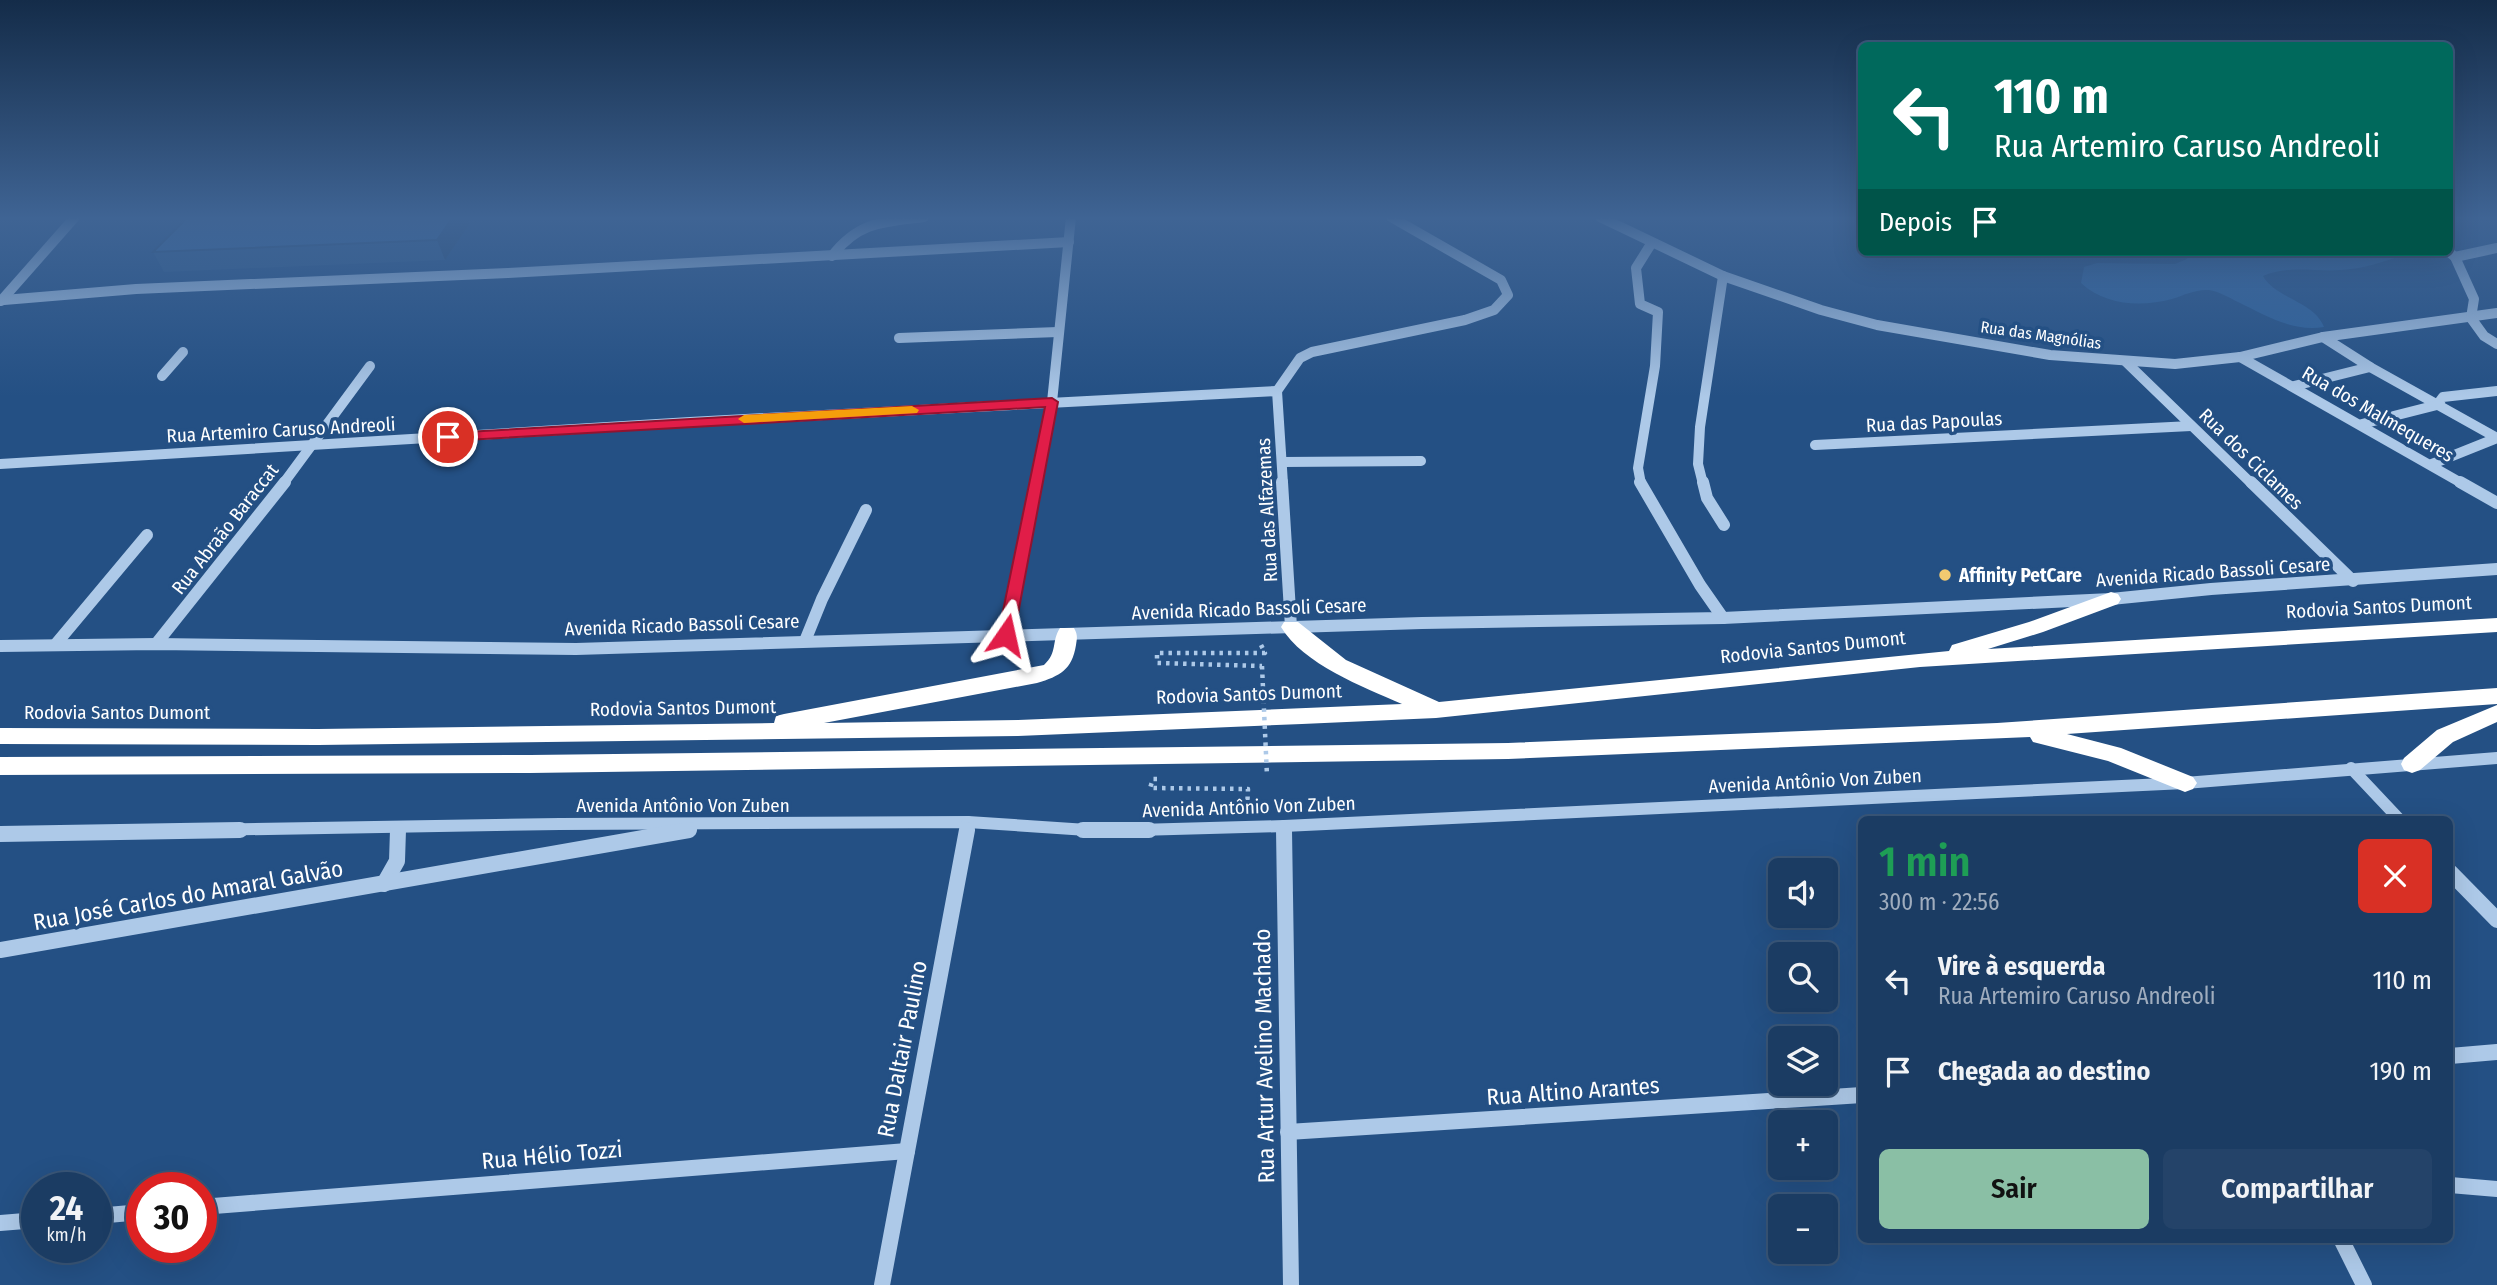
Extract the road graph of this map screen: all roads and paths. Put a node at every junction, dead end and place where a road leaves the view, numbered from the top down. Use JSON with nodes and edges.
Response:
{"nodes":[{"id":1,"x":1723,"y":276,"type":"edge"},
{"id":2,"x":22,"y":277,"type":"edge"},
{"id":3,"x":390,"y":277,"type":"edge"},
{"id":4,"x":1065,"y":277,"type":"edge"},
{"id":5,"x":1496,"y":277,"type":"edge"},
{"id":6,"x":1637,"y":277,"type":"edge"},
{"id":7,"x":1726,"y":277,"type":"edge"},
{"id":8,"x":2463,"y":277,"type":"edge"},
{"id":9,"x":2,"y":300,"type":"edge"},
{"id":10,"x":2497,"y":313,"type":"edge"},
{"id":11,"x":2472,"y":318,"type":"junction"},
{"id":12,"x":1058,"y":332,"type":"junction"},
{"id":13,"x":2323,"y":337,"type":"junction"},
{"id":14,"x":899,"y":338,"type":"dead end"},
{"id":15,"x":2497,"y":344,"type":"edge"},
{"id":16,"x":183,"y":352,"type":"dead end"},
{"id":17,"x":2239,"y":357,"type":"junction"},
{"id":18,"x":2126,"y":362,"type":"junction"},
{"id":19,"x":370,"y":366,"type":"dead end"},
{"id":20,"x":2370,"y":367,"type":"junction"},
{"id":21,"x":162,"y":376,"type":"dead end"},
{"id":22,"x":2294,"y":386,"type":"junction"},
{"id":23,"x":1277,"y":391,"type":"junction"},
{"id":24,"x":2497,"y":391,"type":"edge"},
{"id":25,"x":1052,"y":402,"type":"junction"},
{"id":26,"x":2437,"y":405,"type":"junction"},
{"id":27,"x":2361,"y":424,"type":"junction"},
{"id":28,"x":2191,"y":426,"type":"junction"},
{"id":29,"x":2497,"y":438,"type":"edge"},
{"id":30,"x":314,"y":445,"type":"junction"},
{"id":31,"x":1815,"y":445,"type":"dead end"},
{"id":32,"x":1421,"y":461,"type":"dead end"},
{"id":33,"x":1283,"y":462,"type":"junction"},
{"id":34,"x":0,"y":464,"type":"edge"},
{"id":35,"x":2432,"y":464,"type":"junction"},
{"id":36,"x":2497,"y":503,"type":"edge"},
{"id":37,"x":866,"y":510,"type":"dead end"},
{"id":38,"x":1724,"y":525,"type":"dead end"},
{"id":39,"x":147,"y":535,"type":"dead end"},
{"id":40,"x":2497,"y":569,"type":"edge"},
{"id":41,"x":2353,"y":581,"type":"junction"},
{"id":42,"x":2111,"y":599,"type":"junction"},
{"id":43,"x":1723,"y":618,"type":"junction"},
{"id":44,"x":2497,"y":625,"type":"edge"},
{"id":45,"x":1291,"y":627,"type":"junction"},
{"id":46,"x":1253,"y":629,"type":"junction"},
{"id":47,"x":1067,"y":633,"type":"junction"},
{"id":48,"x":1006,"y":635,"type":"junction"},
{"id":49,"x":805,"y":641,"type":"junction"},
{"id":50,"x":156,"y":644,"type":"junction"},
{"id":51,"x":55,"y":645,"type":"junction"},
{"id":52,"x":0,"y":646,"type":"edge"},
{"id":53,"x":1920,"y":660,"type":"junction"},
{"id":54,"x":2497,"y":696,"type":"edge"},
{"id":55,"x":1436,"y":710,"type":"junction"},
{"id":56,"x":2497,"y":713,"type":"edge"},
{"id":57,"x":1997,"y":731,"type":"junction"},
{"id":58,"x":733,"y":732,"type":"junction"},
{"id":59,"x":0,"y":736,"type":"edge"},
{"id":60,"x":2497,"y":758,"type":"edge"},
{"id":61,"x":2412,"y":764,"type":"junction"},
{"id":62,"x":0,"y":766,"type":"edge"},
{"id":63,"x":2351,"y":768,"type":"junction"},
{"id":64,"x":1254,"y":776,"type":"dead end"},
{"id":65,"x":1166,"y":779,"type":"dead end"},
{"id":66,"x":2185,"y":783,"type":"junction"},
{"id":67,"x":2396,"y":816,"type":"edge"},
{"id":68,"x":968,"y":822,"type":"junction"},
{"id":69,"x":723,"y":824,"type":"junction"},
{"id":70,"x":1246,"y":827,"type":"junction"},
{"id":71,"x":1284,"y":827,"type":"junction"},
{"id":72,"x":398,"y":828,"type":"junction"},
{"id":73,"x":0,"y":834,"type":"edge"},
{"id":74,"x":2453,"y":875,"type":"edge"},
{"id":75,"x":384,"y":884,"type":"junction"},
{"id":76,"x":2497,"y":920,"type":"edge"},
{"id":77,"x":0,"y":950,"type":"edge"},
{"id":78,"x":2497,"y":1052,"type":"edge"},
{"id":79,"x":2453,"y":1056,"type":"edge"},
{"id":80,"x":1858,"y":1096,"type":"edge"},
{"id":81,"x":1288,"y":1132,"type":"junction"},
{"id":82,"x":907,"y":1151,"type":"junction"},
{"id":83,"x":2453,"y":1185,"type":"edge"},
{"id":84,"x":2497,"y":1189,"type":"edge"},
{"id":85,"x":217,"y":1206,"type":"edge"},
{"id":86,"x":21,"y":1221,"type":"edge"},
{"id":87,"x":0,"y":1223,"type":"edge"},
{"id":88,"x":2343,"y":1243,"type":"edge"},
{"id":89,"x":882,"y":1285,"type":"edge"},
{"id":90,"x":1291,"y":1285,"type":"edge"},
{"id":91,"x":2364,"y":1285,"type":"edge"}],
"edges":[{"from":1,"to":38,"type":"street"},
{"from":2,"to":9,"type":"street"},
{"from":3,"to":9,"type":"street"},
{"from":4,"to":12,"type":"street"},
{"from":5,"to":23,"type":"street"},
{"from":6,"to":43,"type":"street"},
{"from":7,"to":18,"type":"street","name":"Rua das Magnólias"},
{"from":8,"to":11,"type":"street"},
{"from":10,"to":11,"type":"street","name":"Rua das Magnólias"},
{"from":11,"to":13,"type":"street","name":"Rua das Magnólias"},
{"from":11,"to":15,"type":"street"},
{"from":12,"to":14,"type":"street"},
{"from":12,"to":25,"type":"street"},
{"from":13,"to":17,"type":"street","name":"Rua das Magnólias"},
{"from":13,"to":20,"type":"street"},
{"from":16,"to":21,"type":"street"},
{"from":17,"to":18,"type":"street","name":"Rua das Magnólias"},
{"from":17,"to":22,"type":"street","name":"Rua dos Malmequeres"},
{"from":18,"to":28,"type":"street","name":"Rua dos Ciclames"},
{"from":19,"to":30,"type":"street","name":"Rua Abraão Baraccat"},
{"from":20,"to":22,"type":"street"},
{"from":20,"to":26,"type":"street"},
{"from":22,"to":27,"type":"street","name":"Rua dos Malmequeres"},
{"from":23,"to":25,"type":"street","name":"Rua Artemiro Caruso Andreoli"},
{"from":23,"to":33,"type":"street","name":"Rua das Alfazemas"},
{"from":24,"to":26,"type":"street"},
{"from":25,"to":30,"type":"street","name":"Rua Artemiro Caruso Andreoli"},
{"from":25,"to":48,"type":"street"},
{"from":26,"to":27,"type":"street"},
{"from":26,"to":29,"type":"street"},
{"from":27,"to":35,"type":"street","name":"Rua dos Malmequeres"},
{"from":28,"to":31,"type":"street","name":"Rua das Papoulas"},
{"from":28,"to":41,"type":"street","name":"Rua dos Ciclames"},
{"from":29,"to":35,"type":"street"},
{"from":30,"to":34,"type":"street","name":"Rua Artemiro Caruso Andreoli"},
{"from":30,"to":50,"type":"street","name":"Rua Abraão Baraccat"},
{"from":32,"to":33,"type":"street"},
{"from":33,"to":45,"type":"street","name":"Rua das Alfazemas"},
{"from":35,"to":36,"type":"street","name":"Rua dos Malmequeres"},
{"from":37,"to":49,"type":"street"},
{"from":39,"to":51,"type":"street"},
{"from":40,"to":41,"type":"street","name":"Avenida Ricado Bassoli Cesare"},
{"from":41,"to":42,"type":"street","name":"Avenida Ricado Bassoli Cesare"},
{"from":42,"to":43,"type":"street","name":"Avenida Ricado Bassoli Cesare"},
{"from":42,"to":53,"type":"highway"},
{"from":43,"to":45,"type":"street","name":"Avenida Ricado Bassoli Cesare"},
{"from":44,"to":53,"type":"highway","name":"Rodovia Santos Dumont"},
{"from":45,"to":46,"type":"street","name":"Avenida Ricado Bassoli Cesare"},
{"from":45,"to":55,"type":"highway"},
{"from":46,"to":47,"type":"street","name":"Avenida Ricado Bassoli Cesare"},
{"from":46,"to":64,"type":"path","bridge":true},
{"from":47,"to":48,"type":"street","name":"Avenida Ricado Bassoli Cesare"},
{"from":47,"to":58,"type":"highway"},
{"from":48,"to":49,"type":"street","name":"Avenida Ricado Bassoli Cesare"},
{"from":49,"to":50,"type":"street","name":"Avenida Ricado Bassoli Cesare"},
{"from":50,"to":51,"type":"street","name":"Avenida Ricado Bassoli Cesare"},
{"from":51,"to":52,"type":"street","name":"Avenida Ricado Bassoli Cesare"},
{"from":53,"to":55,"type":"highway","name":"Rodovia Santos Dumont"},
{"from":54,"to":57,"type":"highway"},
{"from":55,"to":58,"type":"highway","name":"Rodovia Santos Dumont"},
{"from":56,"to":61,"type":"highway"},
{"from":57,"to":62,"type":"highway"},
{"from":57,"to":66,"type":"highway"},
{"from":58,"to":59,"type":"highway","name":"Rodovia Santos Dumont"},
{"from":60,"to":61,"type":"street","name":"Avenida Antônio Von Zuben"},
{"from":61,"to":63,"type":"street","name":"Avenida Antônio Von Zuben"},
{"from":63,"to":66,"type":"street","name":"Avenida Antônio Von Zuben"},
{"from":63,"to":67,"type":"street"},
{"from":65,"to":70,"type":"path"},
{"from":66,"to":71,"type":"street","name":"Avenida Antônio Von Zuben"},
{"from":68,"to":69,"type":"street","name":"Avenida Antônio Von Zuben"},
{"from":68,"to":70,"type":"street","name":"Avenida Antônio Von Zuben"},
{"from":68,"to":82,"type":"street","name":"Rua Daltair Paulino"},
{"from":69,"to":72,"type":"street","name":"Avenida Antônio Von Zuben"},
{"from":69,"to":75,"type":"street","name":"Rua José Carlos do Amaral Galvão"},
{"from":70,"to":71,"type":"street","name":"Avenida Antônio Von Zuben"},
{"from":71,"to":81,"type":"street","name":"Rua Artur Avelino Machado"},
{"from":72,"to":73,"type":"street","name":"Avenida Antônio Von Zuben"},
{"from":72,"to":75,"type":"street"},
{"from":74,"to":76,"type":"street"},
{"from":75,"to":77,"type":"street","name":"Rua José Carlos do Amaral Galvão"},
{"from":78,"to":79,"type":"street"},
{"from":80,"to":81,"type":"street","name":"Rua Altino Arantes"},
{"from":81,"to":90,"type":"street","name":"Rua Artur Avelino Machado"},
{"from":82,"to":85,"type":"street","name":"Rua Hélio Tozzi"},
{"from":82,"to":89,"type":"street","name":"Rua Daltair Paulino"},
{"from":83,"to":84,"type":"street"},
{"from":86,"to":87,"type":"street"},
{"from":88,"to":91,"type":"street"}]}
